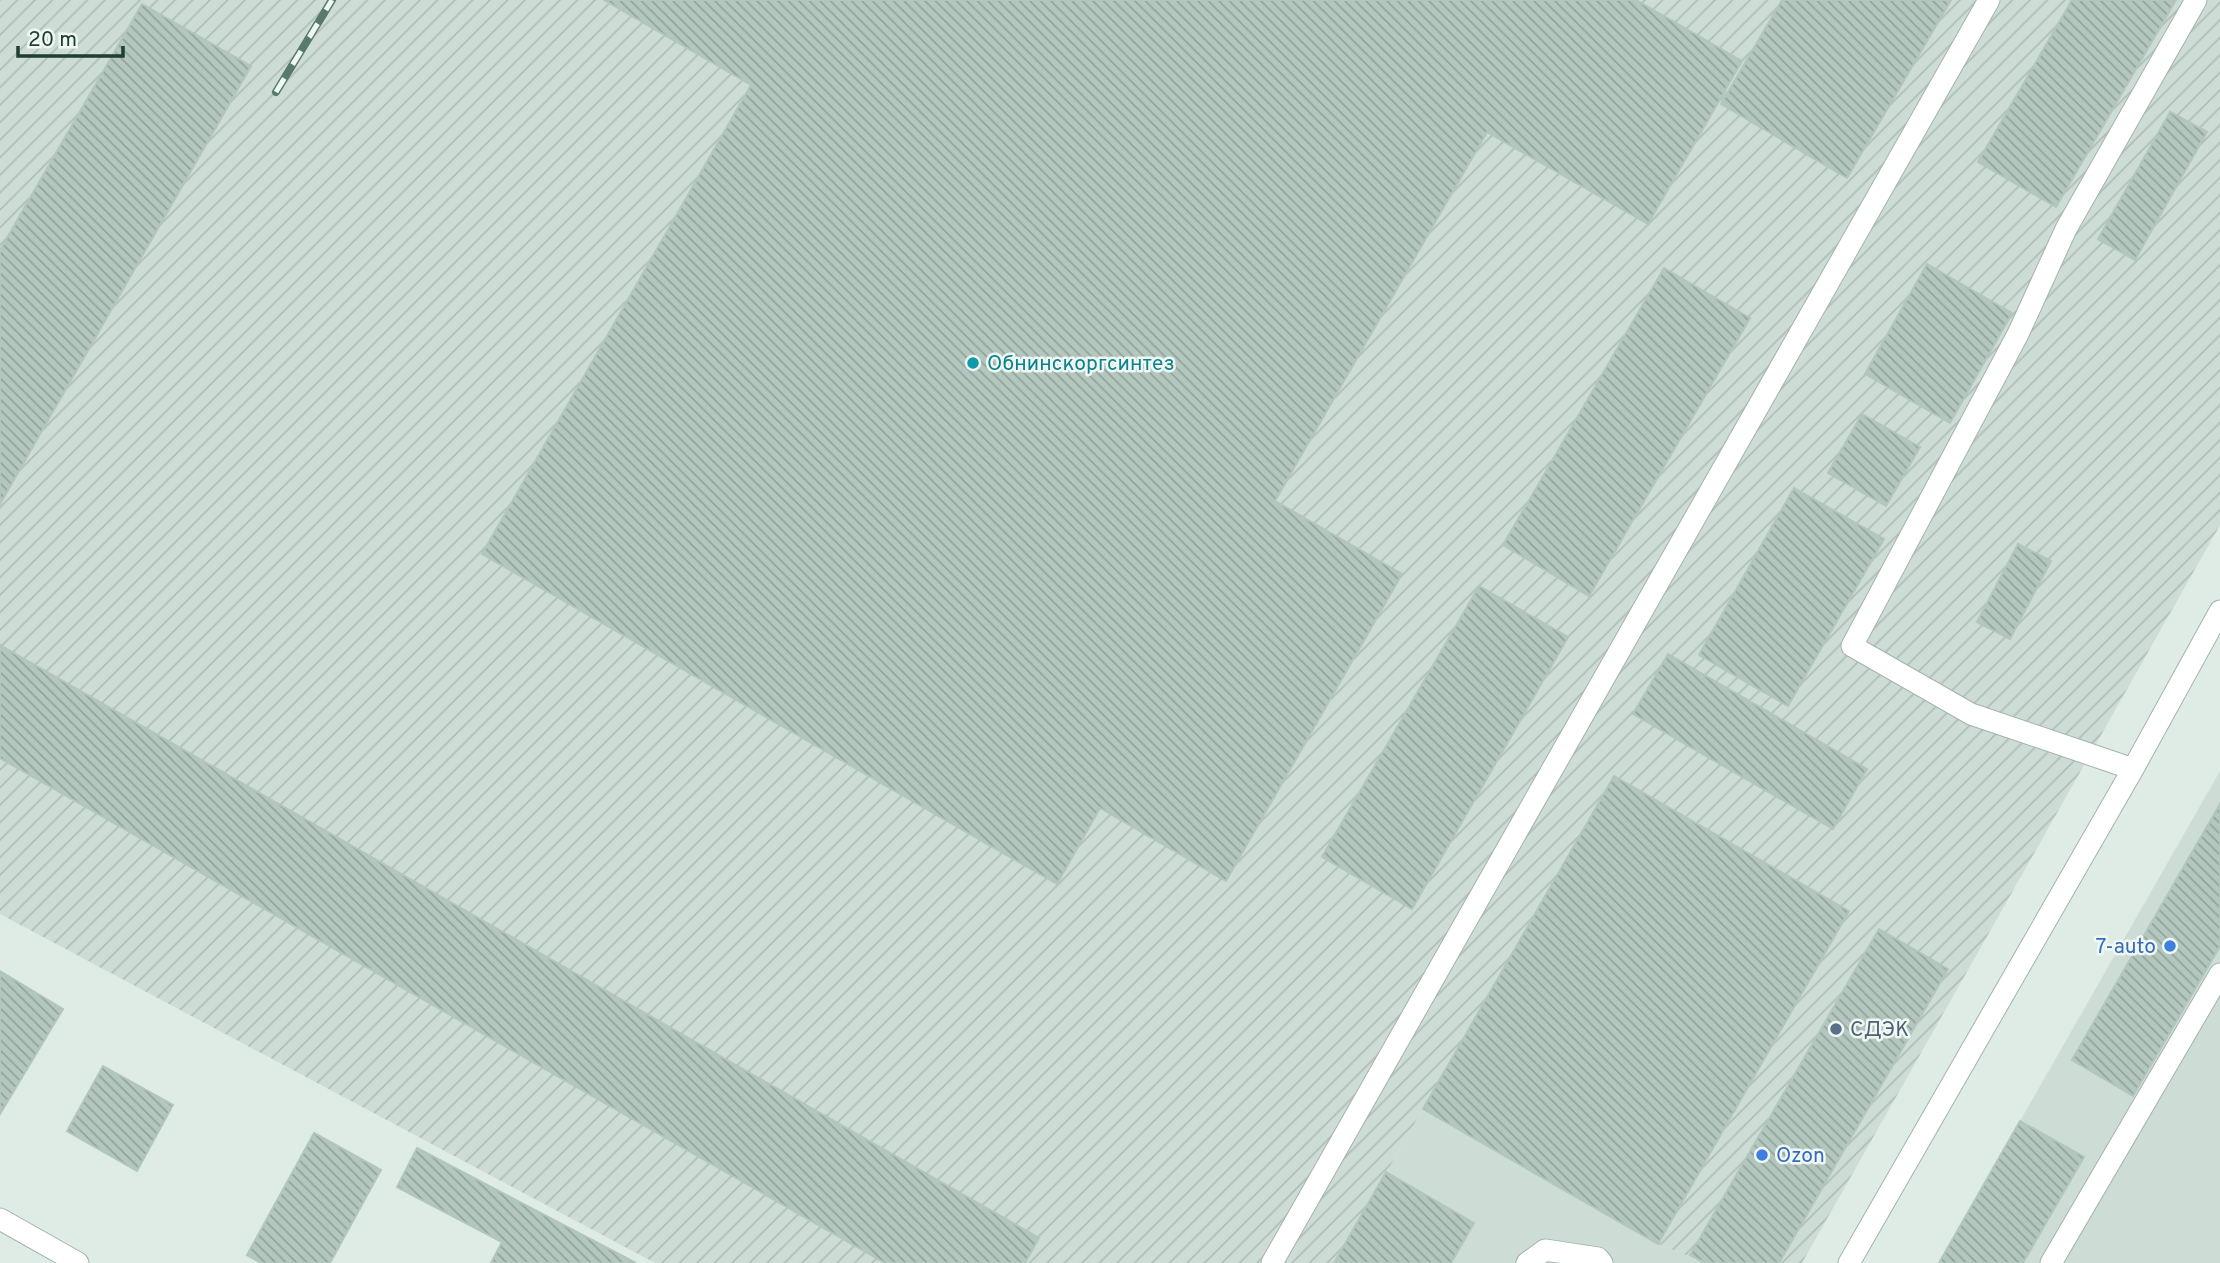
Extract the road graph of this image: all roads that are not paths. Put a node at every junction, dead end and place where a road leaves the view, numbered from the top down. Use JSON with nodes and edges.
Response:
{"nodes":[{"id":1,"x":1989,"y":0,"type":"edge"},
{"id":2,"x":2196,"y":0,"type":"edge"},
{"id":3,"x":2220,"y":611,"type":"edge"},
{"id":4,"x":2133,"y":769,"type":"junction"},
{"id":5,"x":2220,"y":974,"type":"edge"},
{"id":6,"x":0,"y":1219,"type":"edge"},
{"id":7,"x":78,"y":1263,"type":"edge"},
{"id":8,"x":1272,"y":1263,"type":"edge"},
{"id":9,"x":1527,"y":1263,"type":"edge"},
{"id":10,"x":1602,"y":1263,"type":"edge"},
{"id":11,"x":1849,"y":1263,"type":"edge"},
{"id":12,"x":2050,"y":1263,"type":"edge"}],
"edges":[{"from":1,"to":8,"type":"street"},
{"from":2,"to":4,"type":"street"},
{"from":3,"to":4,"type":"street"},
{"from":4,"to":11,"type":"street"},
{"from":5,"to":12,"type":"street"},
{"from":6,"to":7,"type":"street"},
{"from":9,"to":10,"type":"street"}]}
